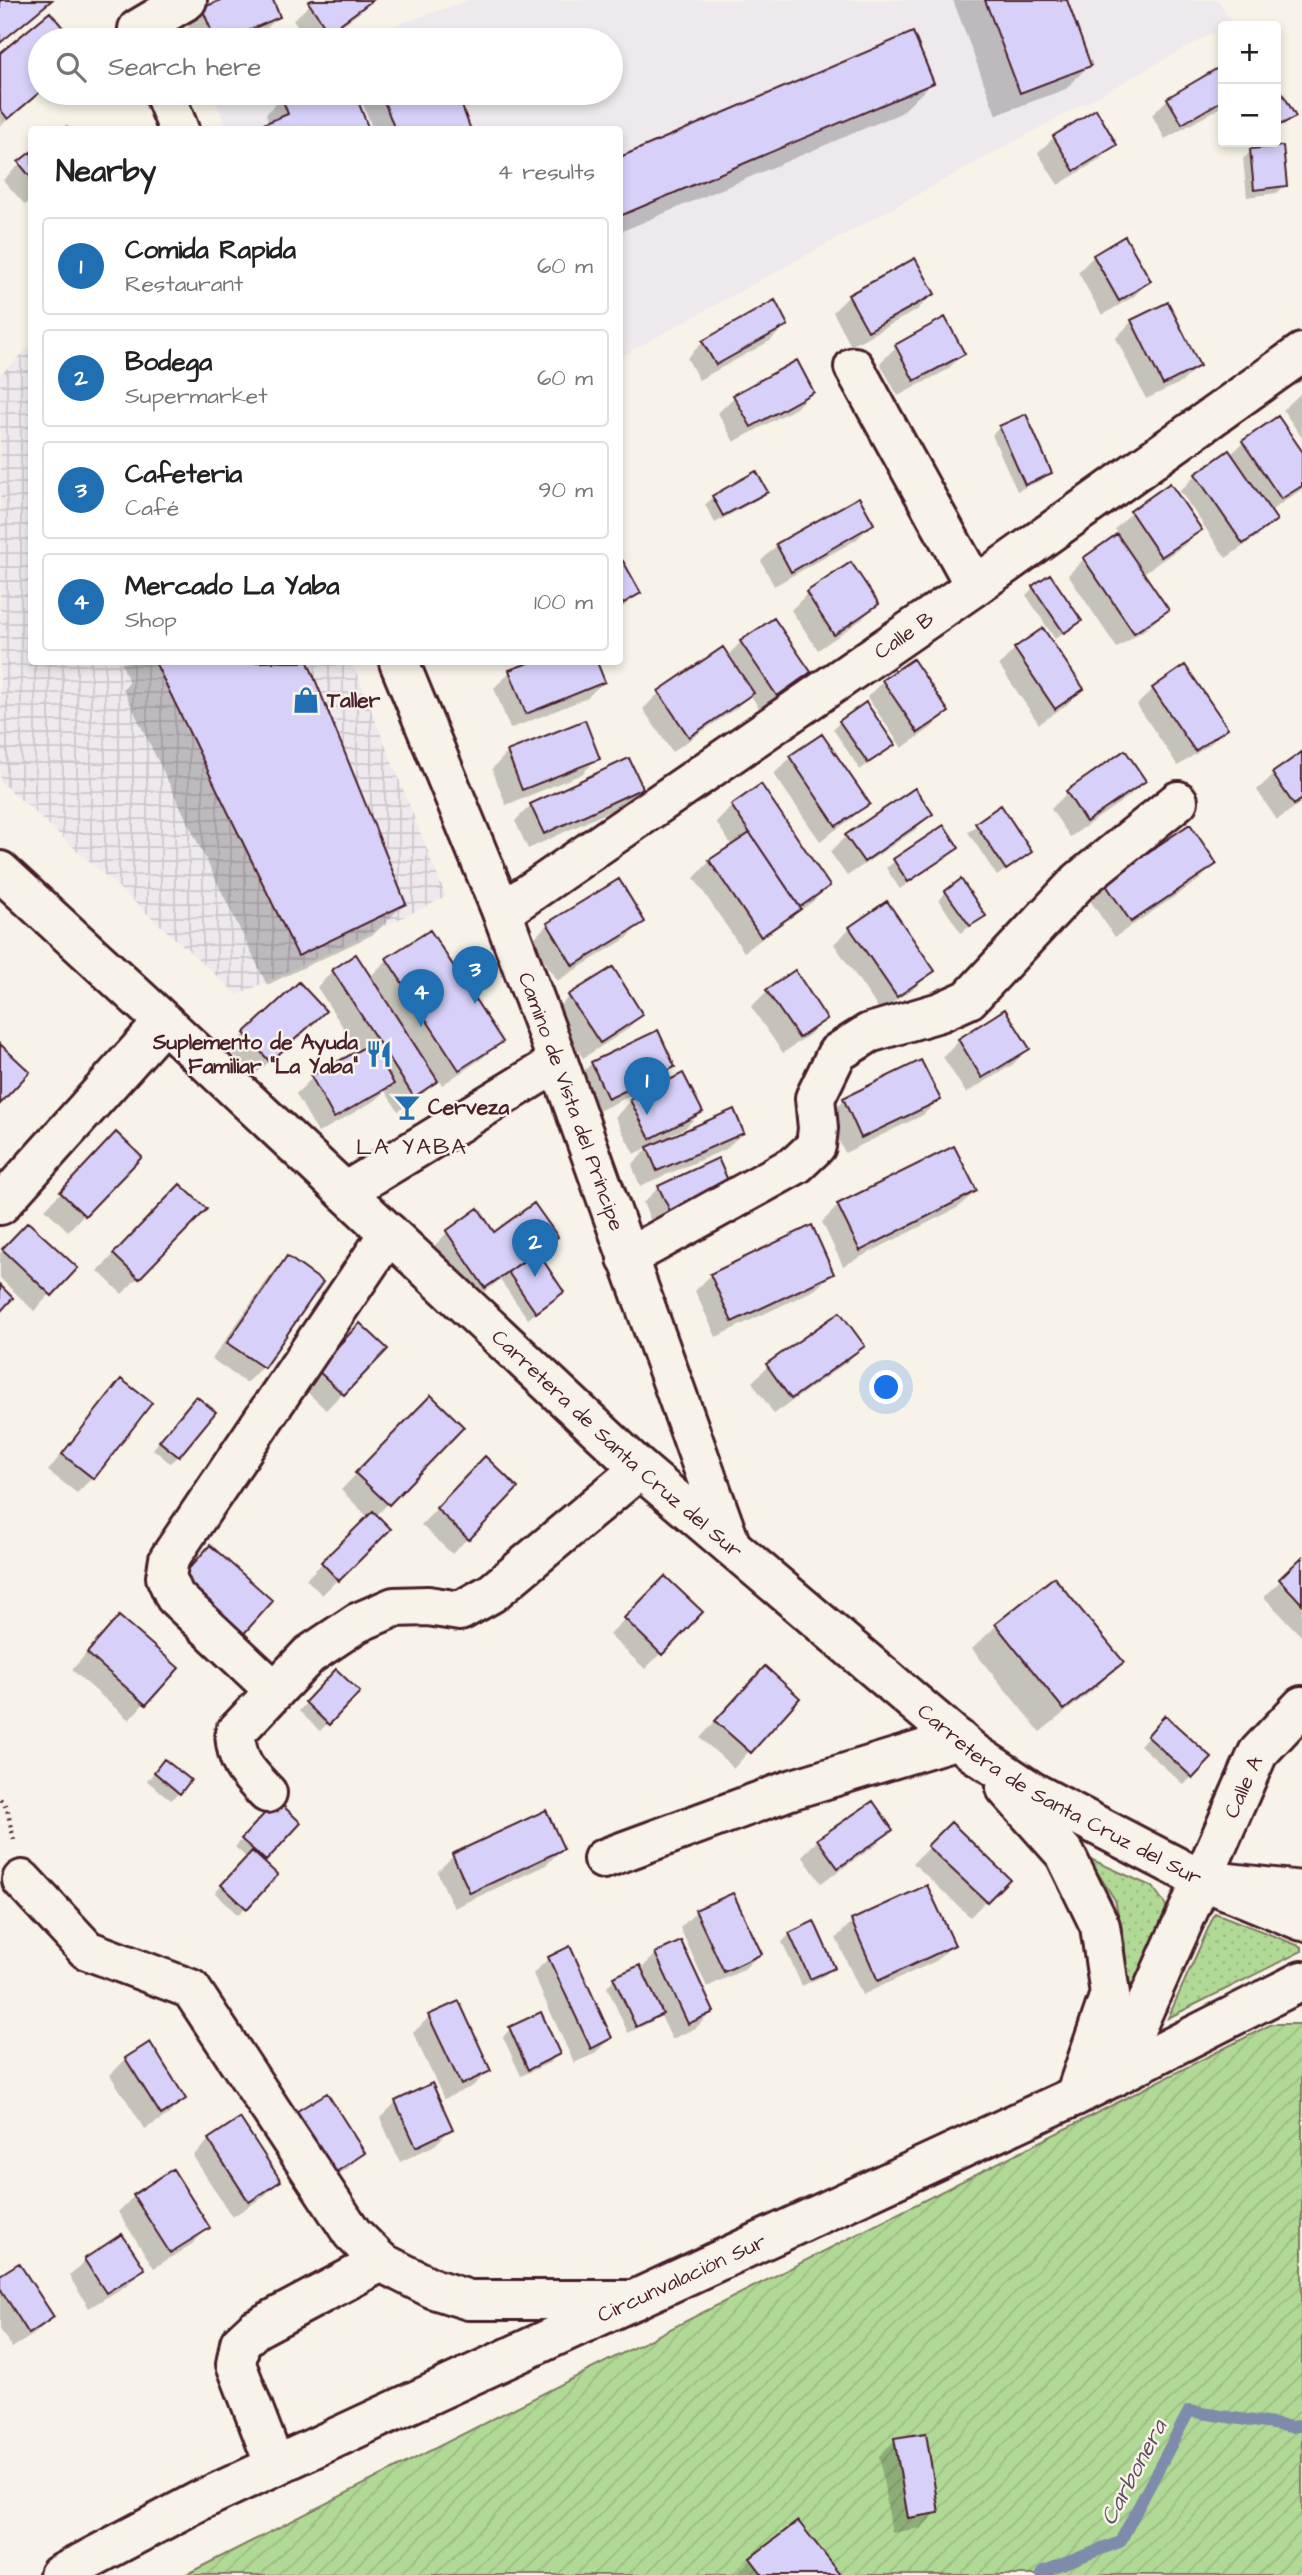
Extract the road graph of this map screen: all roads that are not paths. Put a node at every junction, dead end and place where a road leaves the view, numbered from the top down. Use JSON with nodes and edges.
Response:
{"nodes":[{"id":1,"x":187,"y":0,"type":"edge"},
{"id":2,"x":136,"y":23,"type":"edge"},
{"id":3,"x":169,"y":105,"type":"edge"},
{"id":4,"x":177,"y":126,"type":"edge"},
{"id":5,"x":1302,"y":353,"type":"edge"},
{"id":6,"x":854,"y":367,"type":"dead end"},
{"id":7,"x":975,"y":586,"type":"junction"},
{"id":8,"x":399,"y":665,"type":"edge"},
{"id":9,"x":1178,"y":801,"type":"dead end"},
{"id":10,"x":0,"y":871,"type":"edge"},
{"id":11,"x":502,"y":912,"type":"junction"},
{"id":12,"x":164,"y":1021,"type":"junction"},
{"id":13,"x":558,"y":1062,"type":"junction"},
{"id":14,"x":345,"y":1192,"type":"junction"},
{"id":15,"x":0,"y":1205,"type":"edge"},
{"id":16,"x":388,"y":1233,"type":"junction"},
{"id":17,"x":627,"y":1258,"type":"junction"},
{"id":18,"x":640,"y":1469,"type":"junction"},
{"id":19,"x":731,"y":1546,"type":"junction"},
{"id":20,"x":275,"y":1691,"type":"junction"},
{"id":21,"x":1302,"y":1706,"type":"edge"},
{"id":22,"x":966,"y":1746,"type":"junction"},
{"id":23,"x":267,"y":1794,"type":"dead end"},
{"id":24,"x":603,"y":1859,"type":"dead end"},
{"id":25,"x":22,"y":1880,"type":"dead end"},
{"id":26,"x":1202,"y":1880,"type":"junction"},
{"id":27,"x":1302,"y":1891,"type":"edge"},
{"id":28,"x":1302,"y":1921,"type":"edge"},
{"id":29,"x":1302,"y":1981,"type":"edge"},
{"id":30,"x":1302,"y":2001,"type":"edge"},
{"id":31,"x":1258,"y":2005,"type":"junction"},
{"id":32,"x":1114,"y":2077,"type":"junction"},
{"id":33,"x":1075,"y":2096,"type":"junction"},
{"id":34,"x":381,"y":2262,"type":"junction"},
{"id":35,"x":634,"y":2300,"type":"junction"},
{"id":36,"x":275,"y":2466,"type":"junction"},
{"id":37,"x":60,"y":2575,"type":"edge"}],
"edges":[{"from":1,"to":2,"type":"main road"},
{"from":3,"to":4,"type":"main road"},
{"from":5,"to":7,"type":"main road","name":"Calle B"},
{"from":6,"to":7,"type":"main road"},
{"from":7,"to":11,"type":"main road","name":"Calle B"},
{"from":8,"to":11,"type":"main road","name":"Camino de Vista del Príncipe"},
{"from":9,"to":17,"type":"main road"},
{"from":10,"to":12,"type":"main road","name":"Carretera de Santa Cruz del Sur"},
{"from":11,"to":13,"type":"main road","name":"Camino de Vista del Príncipe"},
{"from":12,"to":14,"type":"main road","name":"Carretera de Santa Cruz del Sur"},
{"from":12,"to":15,"type":"main road"},
{"from":13,"to":14,"type":"main road"},
{"from":13,"to":17,"type":"main road","name":"Camino de Vista del Príncipe"},
{"from":14,"to":16,"type":"main road","name":"Carretera de Santa Cruz del Sur"},
{"from":16,"to":18,"type":"main road","name":"Carretera de Santa Cruz del Sur"},
{"from":16,"to":20,"type":"main road"},
{"from":17,"to":19,"type":"main road","name":"Camino de Vista del Príncipe"},
{"from":18,"to":19,"type":"main road","name":"Carretera de Santa Cruz del Sur"},
{"from":18,"to":20,"type":"main road"},
{"from":19,"to":22,"type":"main road","name":"Carretera de Santa Cruz del Sur"},
{"from":20,"to":23,"type":"main road"},
{"from":21,"to":26,"type":"main road","name":"Calle A"},
{"from":22,"to":24,"type":"main road"},
{"from":22,"to":26,"type":"main road","name":"Carretera de Santa Cruz del Sur"},
{"from":22,"to":33,"type":"main road"},
{"from":25,"to":34,"type":"main road"},
{"from":26,"to":27,"type":"main road"},
{"from":26,"to":28,"type":"main road","name":"Carretera de Santa Cruz del Sur"},
{"from":26,"to":32,"type":"main road","name":"Calle A"},
{"from":29,"to":31,"type":"main road","name":"Circunvalación Sur"},
{"from":30,"to":31,"type":"main road"},
{"from":31,"to":32,"type":"main road","name":"Circunvalación Sur"},
{"from":32,"to":33,"type":"main road","name":"Circunvalación Sur"},
{"from":33,"to":35,"type":"main road","name":"Circunvalación Sur"},
{"from":34,"to":35,"type":"main road"},
{"from":34,"to":36,"type":"main road"},
{"from":35,"to":36,"type":"main road","name":"Circunvalación Sur"},
{"from":36,"to":37,"type":"main road","name":"Circunvalación Sur"}]}
